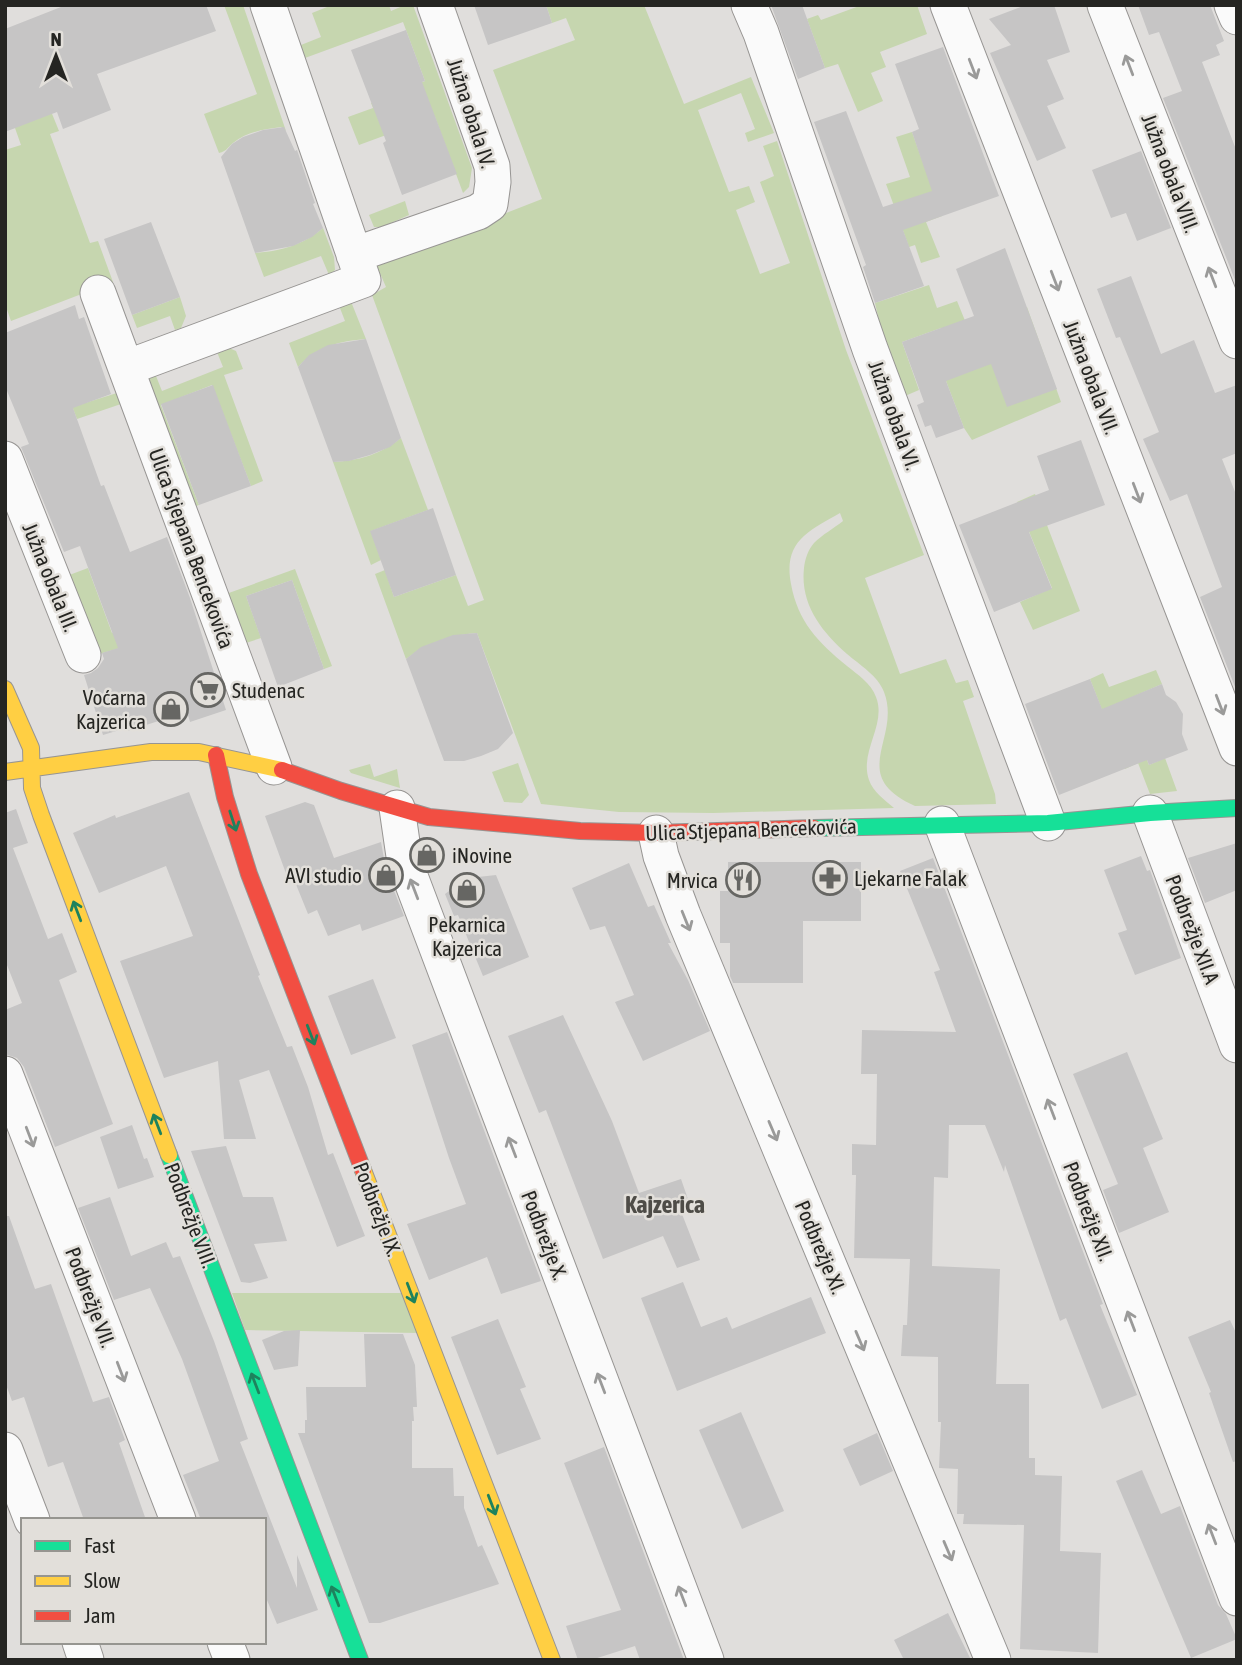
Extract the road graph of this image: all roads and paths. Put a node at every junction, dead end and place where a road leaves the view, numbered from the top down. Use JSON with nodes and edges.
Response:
{"nodes":[{"id":1,"x":268,"y":5,"type":"edge"},
{"id":2,"x":435,"y":5,"type":"edge"},
{"id":3,"x":749,"y":5,"type":"edge"},
{"id":4,"x":948,"y":5,"type":"edge"},
{"id":5,"x":1105,"y":5,"type":"edge"},
{"id":6,"x":1232,"y":5,"type":"edge"},
{"id":7,"x":1237,"y":17,"type":"edge"},
{"id":8,"x":358,"y":268,"type":"junction"},
{"id":9,"x":98,"y":293,"type":"dead end"},
{"id":10,"x":1237,"y":341,"type":"edge"},
{"id":11,"x":126,"y":368,"type":"junction"},
{"id":12,"x":5,"y":459,"type":"edge"},
{"id":13,"x":83,"y":655,"type":"dead end"},
{"id":14,"x":5,"y":689,"type":"edge"},
{"id":15,"x":1237,"y":748,"type":"edge"},
{"id":16,"x":216,"y":755,"type":"junction"},
{"id":17,"x":31,"y":767,"type":"junction"},
{"id":18,"x":274,"y":767,"type":"junction"},
{"id":19,"x":5,"y":772,"type":"edge"},
{"id":20,"x":1237,"y":807,"type":"edge"},
{"id":21,"x":397,"y":808,"type":"junction"},
{"id":22,"x":1150,"y":813,"type":"junction"},
{"id":23,"x":1048,"y":823,"type":"junction"},
{"id":24,"x":942,"y":824,"type":"junction"},
{"id":25,"x":656,"y":833,"type":"junction"},
{"id":26,"x":1237,"y":1045,"type":"edge"},
{"id":27,"x":5,"y":1074,"type":"edge"},
{"id":28,"x":5,"y":1450,"type":"edge"},
{"id":29,"x":31,"y":1518,"type":"edge"},
{"id":30,"x":177,"y":1518,"type":"edge"},
{"id":31,"x":1237,"y":1598,"type":"edge"},
{"id":32,"x":359,"y":1660,"type":"edge"},
{"id":33,"x":552,"y":1660,"type":"edge"},
{"id":34,"x":706,"y":1660,"type":"edge"},
{"id":35,"x":993,"y":1660,"type":"edge"}],
"edges":[{"from":1,"to":8,"type":"street"},
{"from":2,"to":8,"type":"street","name":"Južna obala IV."},
{"from":3,"to":23,"type":"street","name":"Južna obala VI."},
{"from":4,"to":15,"type":"street","name":"Južna obala VII.","one_way":true},
{"from":10,"to":5,"type":"street","name":"Južna obala VIII.","one_way":true},
{"from":6,"to":7,"type":"street"},
{"from":8,"to":11,"type":"street"},
{"from":9,"to":11,"type":"street","name":"Ulica Stjepana Bencekovića"},
{"from":11,"to":18,"type":"street","name":"Ulica Stjepana Bencekovića"},
{"from":12,"to":13,"type":"street","name":"Južna obala III."},
{"from":14,"to":17,"type":"street"},
{"from":16,"to":17,"type":"street","name":"Ulica Stjepana Bencekovića"},
{"from":16,"to":18,"type":"street","name":"Ulica Stjepana Bencekovića"},
{"from":16,"to":33,"type":"street","name":"Podbrežje IX.","one_way":true},
{"from":17,"to":19,"type":"street","name":"Ulica Stjepana Bencekovića"},
{"from":32,"to":17,"type":"street","name":"Podbrežje VIII.","one_way":true},
{"from":18,"to":21,"type":"street","name":"Ulica Stjepana Bencekovića"},
{"from":20,"to":22,"type":"street","name":"Ulica Stjepana Bencekovića"},
{"from":21,"to":25,"type":"street","name":"Ulica Stjepana Bencekovića"},
{"from":34,"to":21,"type":"street","name":"Podbrežje X.","one_way":true},
{"from":22,"to":23,"type":"street","name":"Ulica Stjepana Bencekovića"},
{"from":22,"to":26,"type":"street","name":"Podbrežje XII.A"},
{"from":23,"to":24,"type":"street","name":"Ulica Stjepana Bencekovića"},
{"from":24,"to":25,"type":"street","name":"Ulica Stjepana Bencekovića"},
{"from":31,"to":24,"type":"street","name":"Podbrežje XII.","one_way":true},
{"from":25,"to":35,"type":"street","name":"Podbrežje XI.","one_way":true},
{"from":27,"to":30,"type":"street","name":"Podbrežje VII.","one_way":true},
{"from":28,"to":29,"type":"street"}]}
